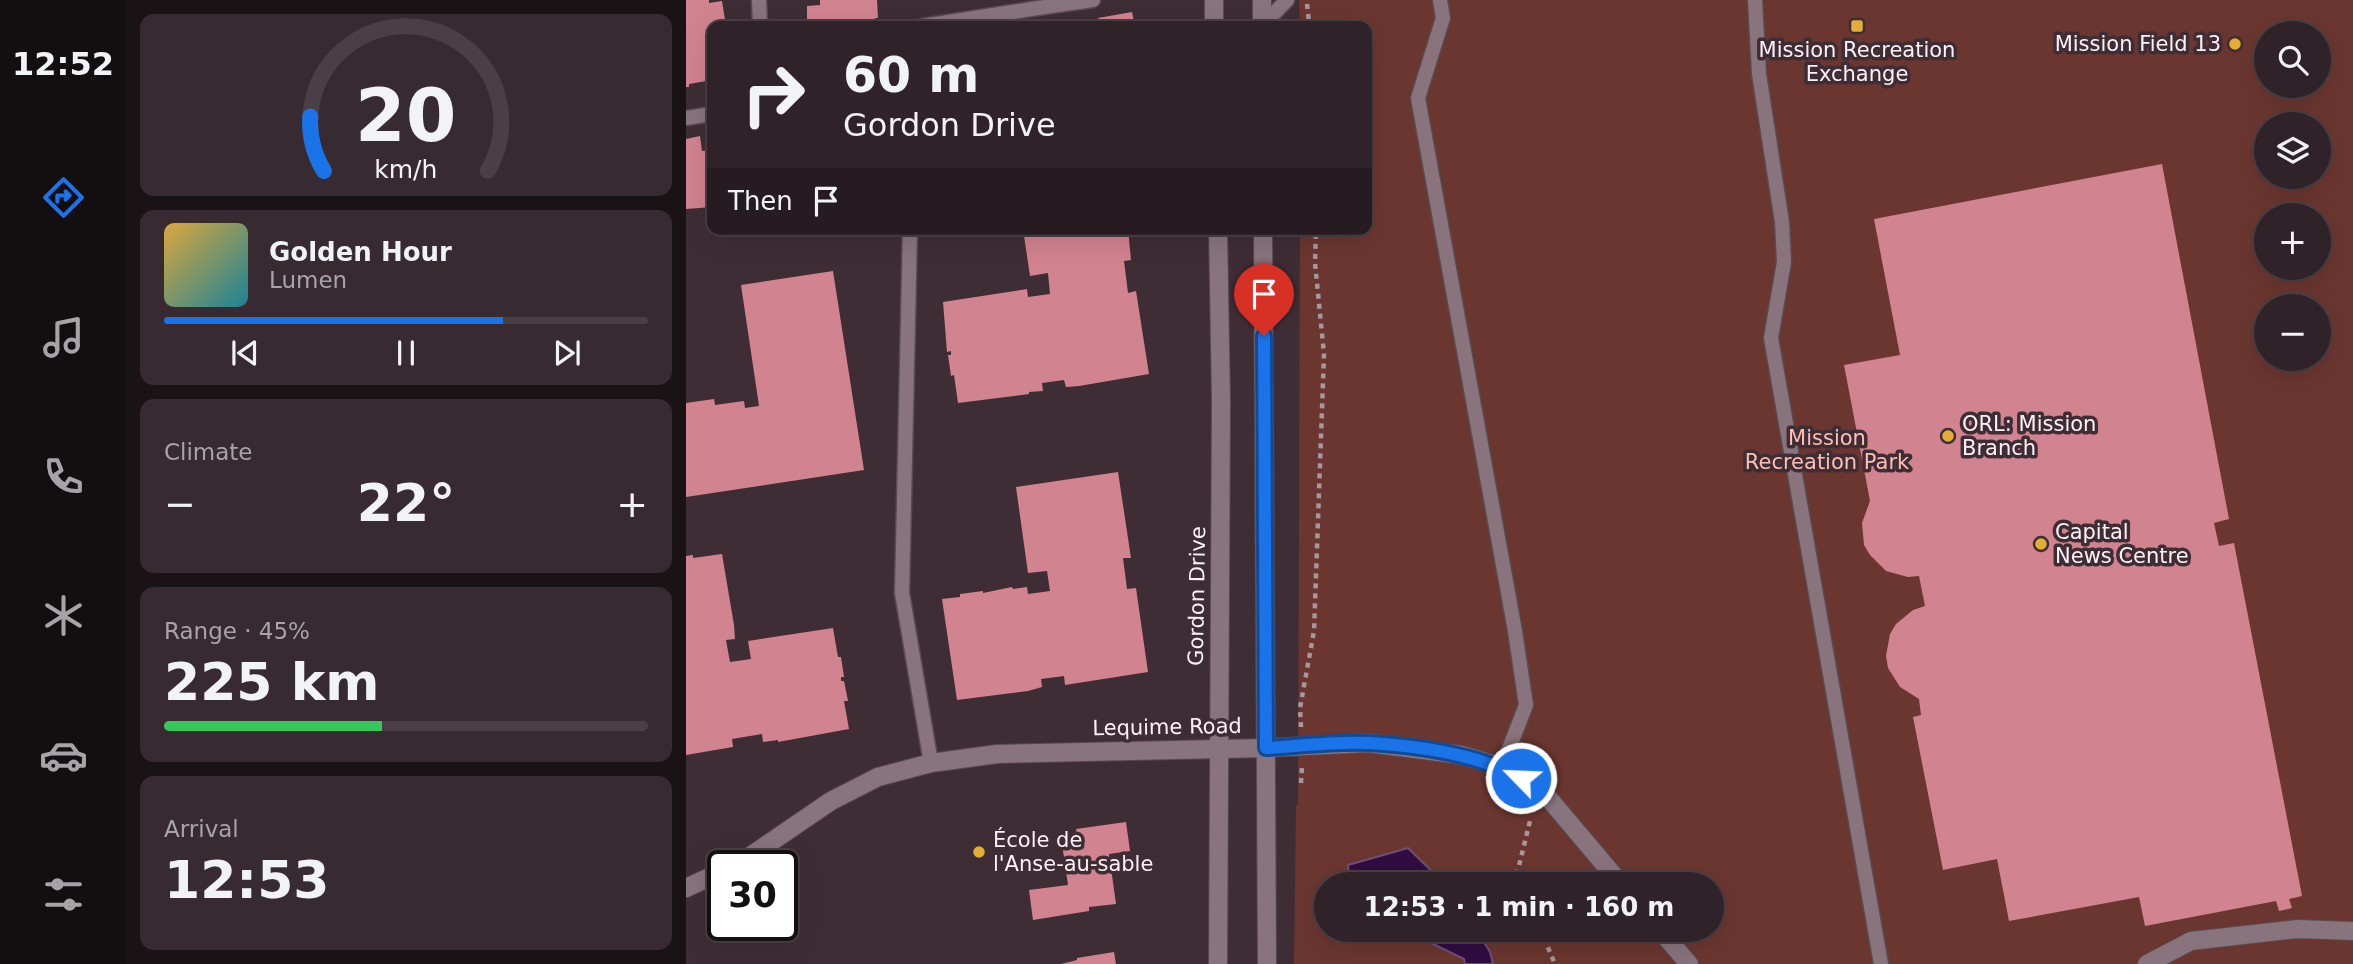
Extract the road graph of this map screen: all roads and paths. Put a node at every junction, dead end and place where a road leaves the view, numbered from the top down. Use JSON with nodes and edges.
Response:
{"nodes":[{"id":1,"x":759,"y":0,"type":"edge"},
{"id":2,"x":1093,"y":0,"type":"edge"},
{"id":3,"x":1214,"y":0,"type":"edge"},
{"id":4,"x":1262,"y":0,"type":"edge"},
{"id":5,"x":1287,"y":0,"type":"edge"},
{"id":6,"x":1306,"y":0,"type":"edge"},
{"id":7,"x":1440,"y":0,"type":"edge"},
{"id":8,"x":1755,"y":0,"type":"edge"},
{"id":9,"x":1050,"y":3,"type":"edge"},
{"id":10,"x":760,"y":21,"type":"edge"},
{"id":11,"x":951,"y":21,"type":"edge"},
{"id":12,"x":1214,"y":21,"type":"edge"},
{"id":13,"x":1262,"y":21,"type":"edge"},
{"id":14,"x":1267,"y":21,"type":"edge"},
{"id":15,"x":1309,"y":21,"type":"edge"},
{"id":16,"x":707,"y":115,"type":"edge"},
{"id":17,"x":686,"y":118,"type":"edge"},
{"id":18,"x":910,"y":235,"type":"edge"},
{"id":19,"x":1218,"y":235,"type":"edge"},
{"id":20,"x":1263,"y":235,"type":"edge"},
{"id":21,"x":1316,"y":235,"type":"edge"},
{"id":22,"x":1302,"y":746,"type":"junction"},
{"id":23,"x":1218,"y":748,"type":"junction"},
{"id":24,"x":1266,"y":748,"type":"junction"},
{"id":25,"x":931,"y":763,"type":"junction"},
{"id":26,"x":1502,"y":768,"type":"junction"},
{"id":27,"x":1301,"y":783,"type":"dead end"},
{"id":28,"x":1530,"y":821,"type":"dead end"},
{"id":29,"x":759,"y":850,"type":"edge"},
{"id":30,"x":1517,"y":872,"type":"edge"},
{"id":31,"x":1611,"y":872,"type":"edge"},
{"id":32,"x":707,"y":878,"type":"edge"},
{"id":33,"x":686,"y":888,"type":"edge"},
{"id":34,"x":2353,"y":931,"type":"edge"},
{"id":35,"x":1546,"y":942,"type":"edge"},
{"id":36,"x":1670,"y":942,"type":"edge"},
{"id":37,"x":1218,"y":964,"type":"edge"},
{"id":38,"x":1267,"y":964,"type":"edge"},
{"id":39,"x":1555,"y":964,"type":"edge"},
{"id":40,"x":1689,"y":964,"type":"edge"},
{"id":41,"x":1881,"y":964,"type":"edge"},
{"id":42,"x":2147,"y":964,"type":"edge"}],
"edges":[{"from":1,"to":10,"type":"lane"},
{"from":2,"to":9,"type":"lane"},
{"from":3,"to":12,"type":"main road"},
{"from":4,"to":13,"type":"main road"},
{"from":5,"to":14,"type":"lane"},
{"from":6,"to":15,"type":"path"},
{"from":7,"to":26,"type":"lane"},
{"from":8,"to":41,"type":"lane"},
{"from":9,"to":11,"type":"lane"},
{"from":16,"to":17,"type":"lane"},
{"from":18,"to":25,"type":"lane"},
{"from":19,"to":23,"type":"main road","name":"Gordon Drive"},
{"from":20,"to":24,"type":"main road"},
{"from":21,"to":22,"type":"path"},
{"from":22,"to":24,"type":"main road","name":"Lequime Road"},
{"from":22,"to":26,"type":"main road","name":"Lequime Road"},
{"from":22,"to":27,"type":"path"},
{"from":23,"to":24,"type":"main road","name":"Lequime Road"},
{"from":23,"to":25,"type":"main road","name":"Lequime Road"},
{"from":23,"to":37,"type":"main road","name":"Gordon Drive"},
{"from":24,"to":38,"type":"main road"},
{"from":25,"to":29,"type":"main road","name":"Lequime Road"},
{"from":26,"to":31,"type":"main road","name":"Lequime Road"},
{"from":28,"to":30,"type":"path"},
{"from":32,"to":33,"type":"main road"},
{"from":34,"to":42,"type":"main road"},
{"from":35,"to":39,"type":"path"},
{"from":36,"to":40,"type":"main road"}]}
